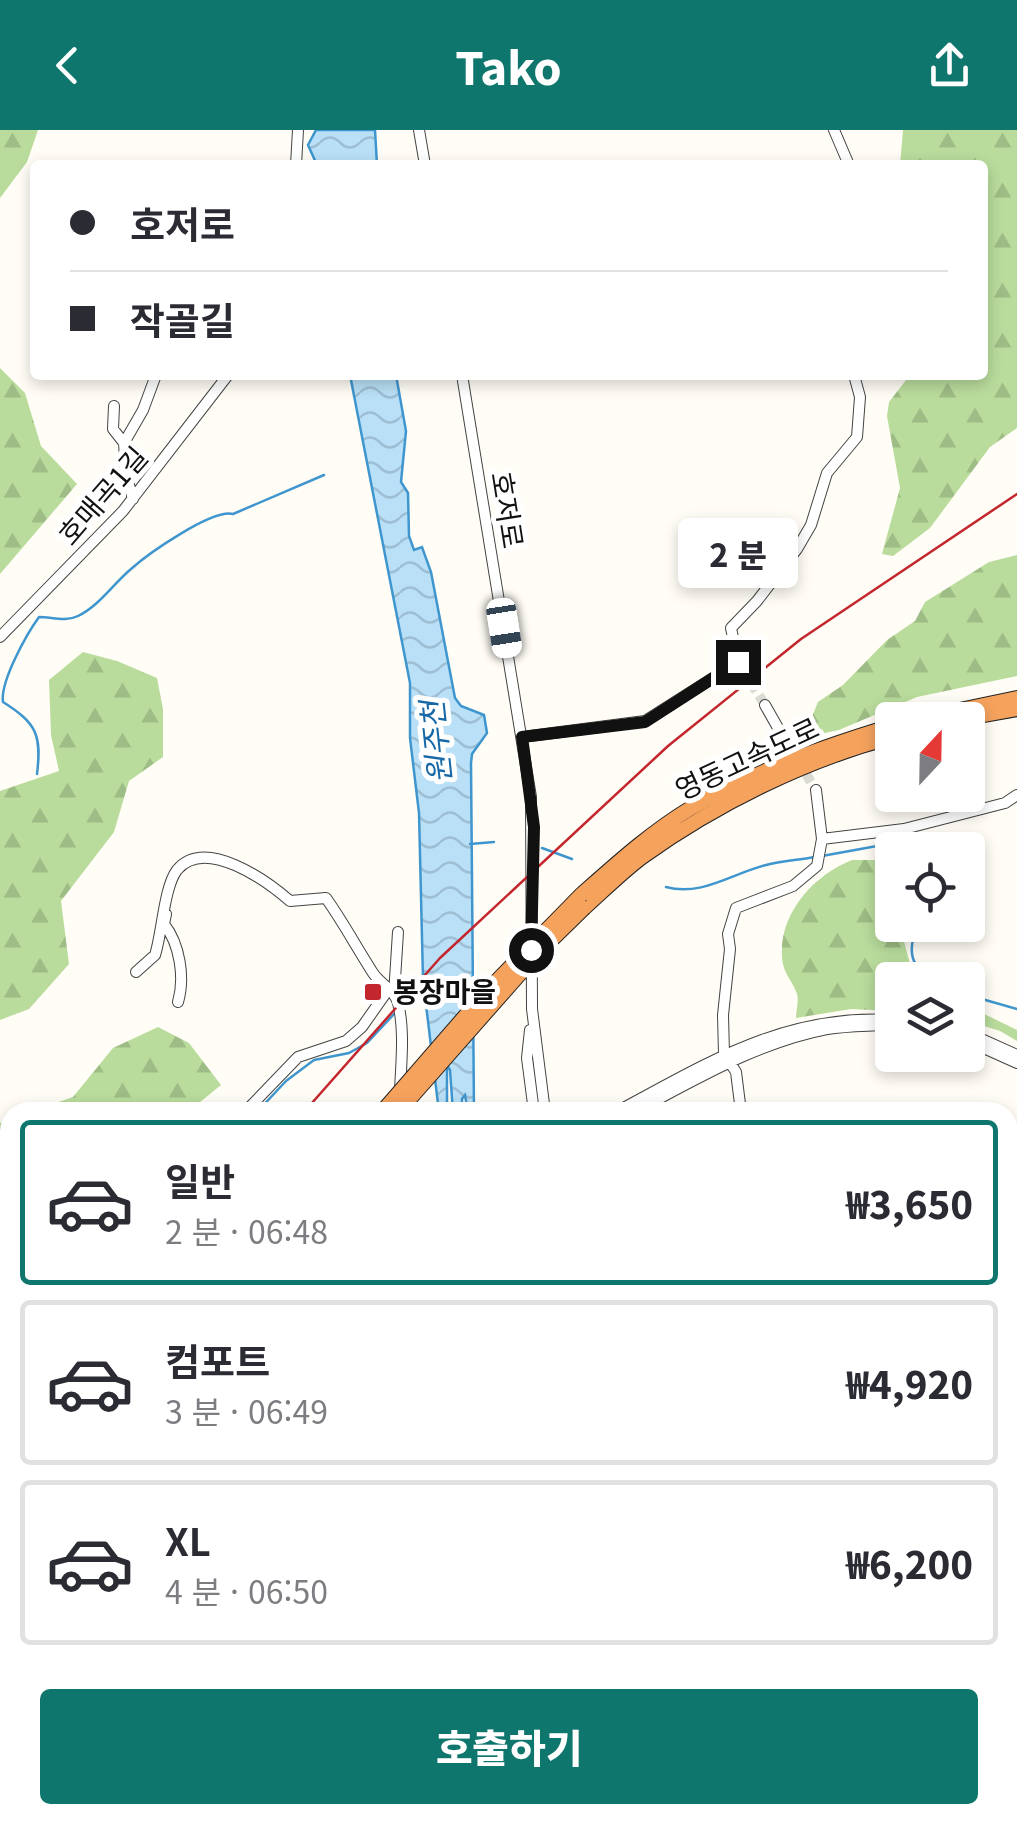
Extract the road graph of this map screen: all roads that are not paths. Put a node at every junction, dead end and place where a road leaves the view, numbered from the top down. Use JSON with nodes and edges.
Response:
{"nodes":[{"id":1,"x":298,"y":130,"type":"edge"},
{"id":2,"x":419,"y":130,"type":"edge"},
{"id":3,"x":834,"y":130,"type":"edge"},
{"id":4,"x":296,"y":160,"type":"edge"},
{"id":5,"x":425,"y":160,"type":"edge"},
{"id":6,"x":846,"y":160,"type":"edge"},
{"id":7,"x":154,"y":380,"type":"edge"},
{"id":8,"x":224,"y":380,"type":"edge"},
{"id":9,"x":463,"y":380,"type":"edge"},
{"id":10,"x":855,"y":380,"type":"edge"},
{"id":11,"x":114,"y":406,"type":"dead end"},
{"id":12,"x":124,"y":444,"type":"junction"},
{"id":13,"x":134,"y":498,"type":"junction"},
{"id":14,"x":0,"y":637,"type":"edge"},
{"id":15,"x":1017,"y":698,"type":"edge"},
{"id":16,"x":765,"y":705,"type":"tunnel mouth"},
{"id":17,"x":985,"y":705,"type":"edge"},
{"id":18,"x":1017,"y":709,"type":"edge"},
{"id":19,"x":985,"y":715,"type":"edge"},
{"id":20,"x":875,"y":732,"type":"edge"},
{"id":21,"x":782,"y":735,"type":"tunnel mouth"},
{"id":22,"x":522,"y":737,"type":"junction"},
{"id":23,"x":875,"y":743,"type":"edge"},
{"id":24,"x":816,"y":790,"type":"tunnel mouth"},
{"id":25,"x":1017,"y":795,"type":"edge"},
{"id":26,"x":822,"y":842,"type":"junction"},
{"id":27,"x":583,"y":901,"type":"junction"},
{"id":28,"x":166,"y":908,"type":"junction"},
{"id":29,"x":398,"y":932,"type":"dead end"},
{"id":30,"x":136,"y":972,"type":"dead end"},
{"id":31,"x":394,"y":996,"type":"junction"},
{"id":32,"x":178,"y":1002,"type":"dead end"},
{"id":33,"x":532,"y":1010,"type":"junction"},
{"id":34,"x":875,"y":1025,"type":"edge"},
{"id":35,"x":985,"y":1040,"type":"edge"},
{"id":36,"x":985,"y":1049,"type":"edge"},
{"id":37,"x":1017,"y":1054,"type":"edge"},
{"id":38,"x":726,"y":1058,"type":"junction"},
{"id":39,"x":1017,"y":1063,"type":"edge"},
{"id":40,"x":255,"y":1102,"type":"edge"},
{"id":41,"x":391,"y":1102,"type":"edge"},
{"id":42,"x":399,"y":1102,"type":"edge"},
{"id":43,"x":408,"y":1102,"type":"edge"},
{"id":44,"x":533,"y":1102,"type":"edge"},
{"id":45,"x":544,"y":1102,"type":"edge"},
{"id":46,"x":636,"y":1102,"type":"edge"},
{"id":47,"x":651,"y":1102,"type":"edge"},
{"id":48,"x":740,"y":1102,"type":"edge"}],
"edges":[{"from":1,"to":4,"type":"street"},
{"from":2,"to":5,"type":"street"},
{"from":3,"to":6,"type":"street"},
{"from":7,"to":12,"type":"street"},
{"from":8,"to":13,"type":"street","name":"호매곡1길"},
{"from":9,"to":22,"type":"street","name":"호저로"},
{"from":10,"to":22,"type":"street"},
{"from":11,"to":12,"type":"street"},
{"from":12,"to":13,"type":"street"},
{"from":13,"to":14,"type":"street","name":"호매곡1길"},
{"from":15,"to":17,"type":"highway"},
{"from":16,"to":21,"type":"street"},
{"from":18,"to":19,"type":"highway"},
{"from":20,"to":27,"type":"highway","name":"영동고속도로"},
{"from":22,"to":33,"type":"street","name":"호저로"},
{"from":23,"to":27,"type":"highway","name":"영동고속도로"},
{"from":24,"to":26,"type":"street"},
{"from":25,"to":26,"type":"street"},
{"from":26,"to":38,"type":"street"},
{"from":27,"to":41,"type":"highway","name":"영동고속도로","bridge":true},
{"from":27,"to":43,"type":"highway","name":"영동고속도로","bridge":true},
{"from":28,"to":30,"type":"street"},
{"from":28,"to":31,"type":"street"},
{"from":28,"to":32,"type":"street"},
{"from":29,"to":31,"type":"street"},
{"from":31,"to":40,"type":"street"},
{"from":31,"to":42,"type":"street"},
{"from":33,"to":44,"type":"street","name":"호저로"},
{"from":33,"to":45,"type":"street","name":"호저로"},
{"from":34,"to":38,"type":"street"},
{"from":35,"to":37,"type":"street"},
{"from":36,"to":39,"type":"street"},
{"from":38,"to":46,"type":"street"},
{"from":38,"to":47,"type":"street"},
{"from":38,"to":48,"type":"street"}]}
